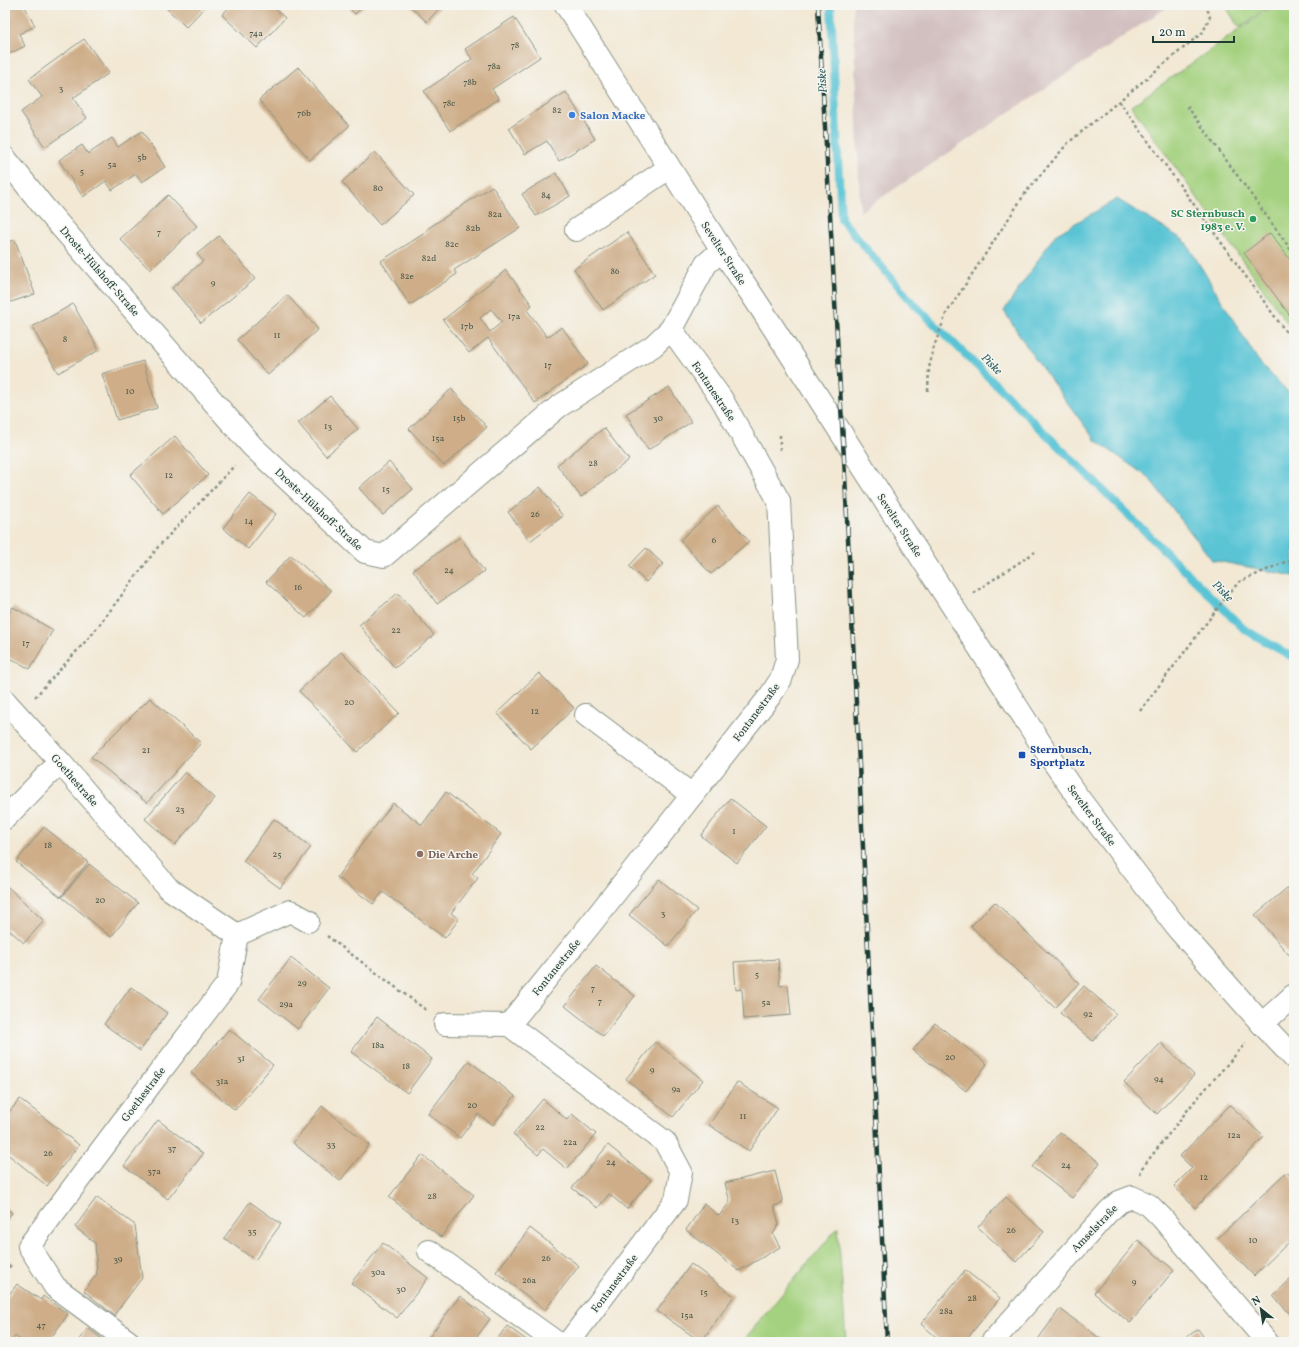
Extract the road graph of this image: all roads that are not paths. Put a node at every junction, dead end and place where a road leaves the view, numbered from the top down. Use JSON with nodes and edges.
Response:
{"nodes":[{"id":1,"x":566,"y":5,"type":"edge"},
{"id":2,"x":5,"y":158,"type":"edge"},
{"id":3,"x":669,"y":168,"type":"junction"},
{"id":4,"x":576,"y":230,"type":"dead end"},
{"id":5,"x":722,"y":250,"type":"junction"},
{"id":6,"x":671,"y":330,"type":"junction"},
{"id":7,"x":12,"y":708,"type":"edge"},
{"id":8,"x":586,"y":715,"type":"dead end"},
{"id":9,"x":60,"y":762,"type":"junction"},
{"id":10,"x":692,"y":795,"type":"junction"},
{"id":11,"x":5,"y":818,"type":"edge"},
{"id":12,"x":308,"y":921,"type":"road end"},
{"id":13,"x":237,"y":935,"type":"junction"},
{"id":14,"x":1294,"y":995,"type":"edge"},
{"id":15,"x":445,"y":1024,"type":"road end"},
{"id":16,"x":1262,"y":1024,"type":"junction"},
{"id":17,"x":508,"y":1025,"type":"junction"},
{"id":18,"x":1294,"y":1058,"type":"edge"},
{"id":19,"x":429,"y":1251,"type":"dead end"},
{"id":20,"x":129,"y":1342,"type":"edge"},
{"id":21,"x":556,"y":1342,"type":"edge"},
{"id":22,"x":569,"y":1342,"type":"edge"},
{"id":23,"x":992,"y":1342,"type":"edge"},
{"id":24,"x":1267,"y":1342,"type":"edge"}],
"edges":[{"from":1,"to":3,"type":"street","name":"Sevelter Straße"},
{"from":2,"to":6,"type":"street","name":"Droste-Hülshoff-Straße"},
{"from":3,"to":4,"type":"street"},
{"from":3,"to":5,"type":"street","name":"Sevelter Straße"},
{"from":5,"to":6,"type":"street","name":"Droste-Hülshoff-Straße"},
{"from":5,"to":16,"type":"street","name":"Sevelter Straße"},
{"from":6,"to":10,"type":"street","name":"Fontanestraße"},
{"from":7,"to":9,"type":"street","name":"Goethestraße"},
{"from":8,"to":10,"type":"street"},
{"from":9,"to":11,"type":"street"},
{"from":9,"to":13,"type":"street","name":"Goethestraße"},
{"from":10,"to":17,"type":"street","name":"Fontanestraße"},
{"from":12,"to":13,"type":"street"},
{"from":13,"to":20,"type":"street","name":"Goethestraße"},
{"from":14,"to":16,"type":"street"},
{"from":15,"to":17,"type":"street"},
{"from":16,"to":18,"type":"street","name":"Sevelter Straße"},
{"from":17,"to":22,"type":"street","name":"Fontanestraße"},
{"from":19,"to":21,"type":"street"},
{"from":23,"to":24,"type":"street","name":"Amselstraße"}]}
